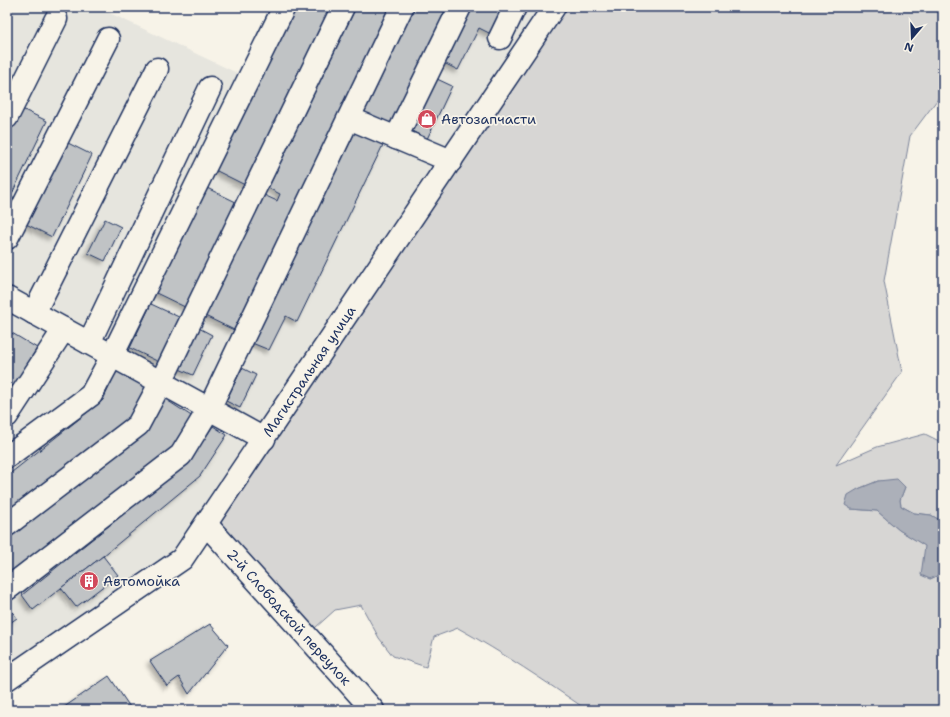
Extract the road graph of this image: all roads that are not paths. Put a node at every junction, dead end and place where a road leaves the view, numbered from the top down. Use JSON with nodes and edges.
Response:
{"nodes":[{"id":1,"x":284,"y":7,"type":"edge"},
{"id":2,"x":343,"y":7,"type":"edge"},
{"id":3,"x":402,"y":7,"type":"edge"},
{"id":4,"x":460,"y":7,"type":"edge"},
{"id":5,"x":515,"y":7,"type":"edge"},
{"id":6,"x":554,"y":7,"type":"edge"},
{"id":7,"x":56,"y":19,"type":"dead end"},
{"id":8,"x":500,"y":38,"type":"dead end"},
{"id":9,"x":108,"y":39,"type":"dead end"},
{"id":10,"x":157,"y":69,"type":"dead end"},
{"id":11,"x":210,"y":88,"type":"dead end"},
{"id":12,"x":7,"y":117,"type":"edge"},
{"id":13,"x":349,"y":118,"type":"junction"},
{"id":14,"x":396,"y":138,"type":"junction"},
{"id":15,"x":451,"y":161,"type":"junction"},
{"id":16,"x":7,"y":238,"type":"edge"},
{"id":17,"x":16,"y":308,"type":"edge"},
{"id":18,"x":64,"y":329,"type":"junction"},
{"id":19,"x":89,"y":343,"type":"junction"},
{"id":20,"x":112,"y":356,"type":"junction"},
{"id":21,"x":161,"y":382,"type":"junction"},
{"id":22,"x":209,"y":409,"type":"junction"},
{"id":23,"x":7,"y":416,"type":"edge"},
{"id":24,"x":264,"y":439,"type":"junction"},
{"id":25,"x":7,"y":457,"type":"edge"},
{"id":26,"x":206,"y":524,"type":"junction"},
{"id":27,"x":7,"y":525,"type":"edge"},
{"id":28,"x":7,"y":589,"type":"edge"},
{"id":29,"x":7,"y":679,"type":"edge"},
{"id":30,"x":373,"y":710,"type":"edge"}],
"edges":[{"from":1,"to":20,"type":"street"},
{"from":2,"to":21,"type":"street"},
{"from":3,"to":13,"type":"street"},
{"from":4,"to":14,"type":"street"},
{"from":5,"to":8,"type":"street"},
{"from":6,"to":15,"type":"street","name":"Магистральная улица"},
{"from":7,"to":12,"type":"street"},
{"from":9,"to":16,"type":"street"},
{"from":10,"to":17,"type":"street"},
{"from":11,"to":19,"type":"street"},
{"from":13,"to":14,"type":"street"},
{"from":13,"to":22,"type":"street"},
{"from":14,"to":15,"type":"street"},
{"from":15,"to":24,"type":"street","name":"Магистральная улица"},
{"from":17,"to":18,"type":"street"},
{"from":18,"to":19,"type":"street"},
{"from":18,"to":23,"type":"street"},
{"from":19,"to":20,"type":"street"},
{"from":20,"to":21,"type":"street"},
{"from":20,"to":25,"type":"street"},
{"from":21,"to":22,"type":"street"},
{"from":21,"to":27,"type":"street"},
{"from":22,"to":24,"type":"street"},
{"from":22,"to":28,"type":"street"},
{"from":24,"to":26,"type":"street","name":"Магистральная улица"},
{"from":26,"to":29,"type":"street","name":"Магистральная улица"},
{"from":26,"to":30,"type":"street","name":"2-й Слободской переулок"}]}
